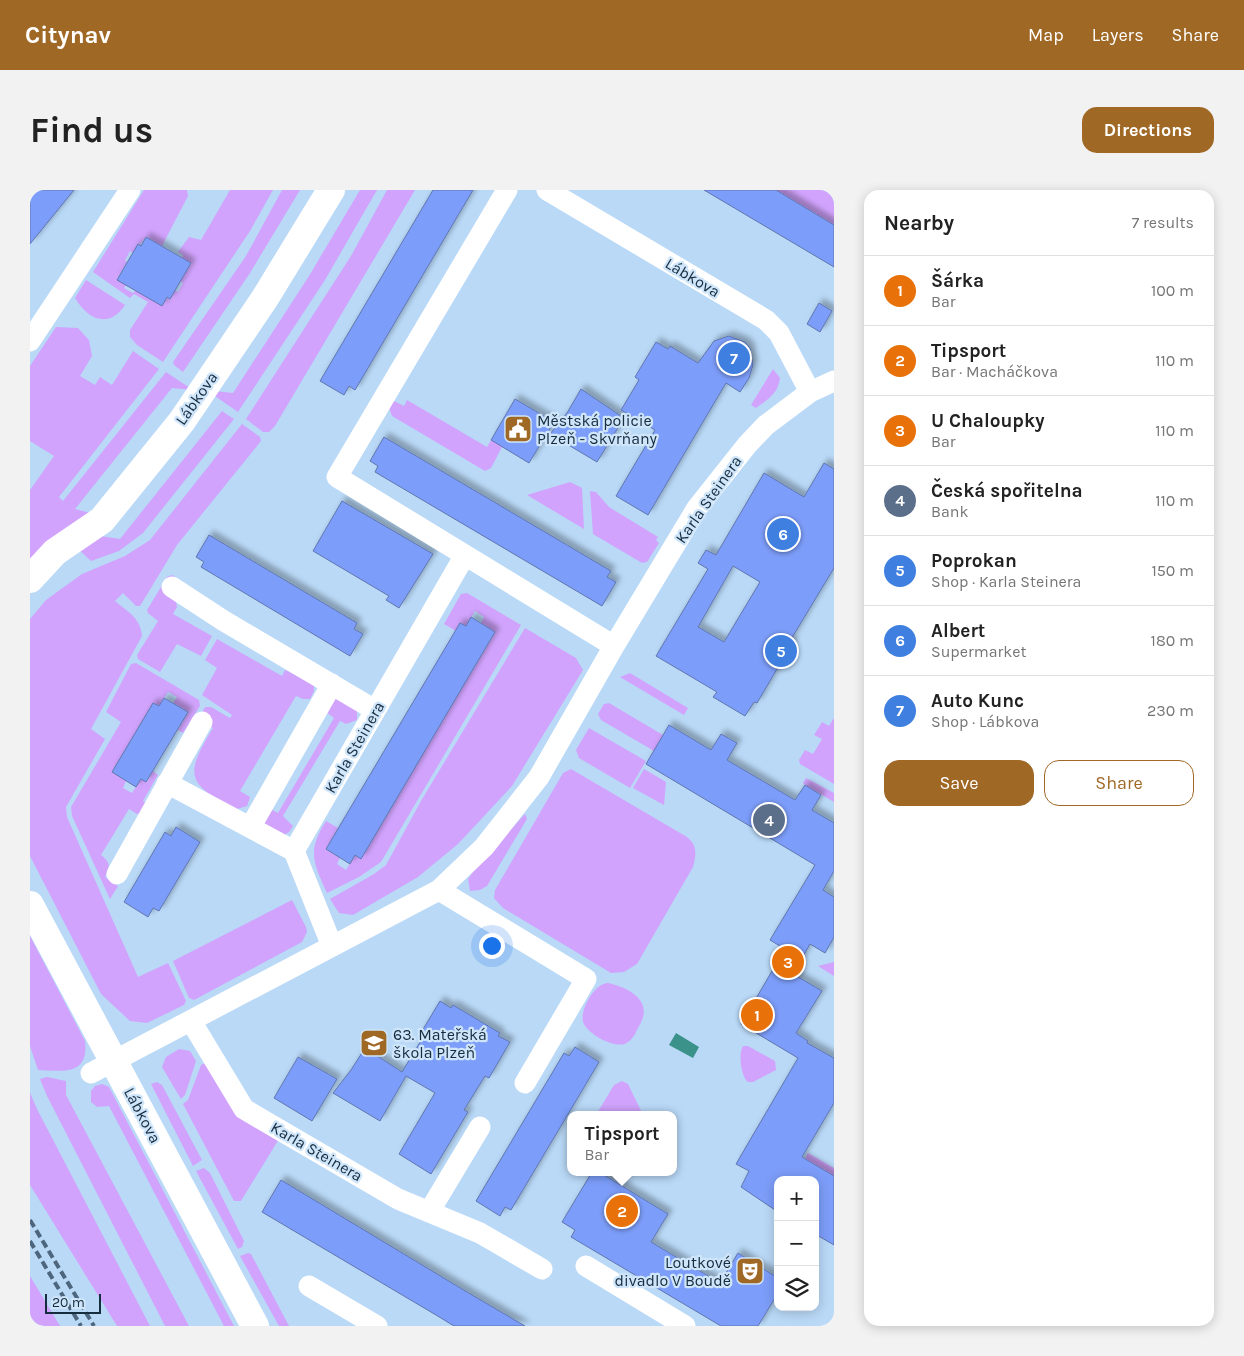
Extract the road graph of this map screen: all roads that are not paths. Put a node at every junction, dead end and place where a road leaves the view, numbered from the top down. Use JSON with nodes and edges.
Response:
{"nodes":[{"id":1,"x":130,"y":190,"type":"edge"},
{"id":2,"x":331,"y":190,"type":"edge"},
{"id":3,"x":507,"y":190,"type":"edge"},
{"id":4,"x":547,"y":190,"type":"edge"},
{"id":5,"x":30,"y":341,"type":"edge"},
{"id":6,"x":834,"y":381,"type":"edge"},
{"id":7,"x":810,"y":392,"type":"junction"},
{"id":8,"x":465,"y":555,"type":"junction"},
{"id":9,"x":30,"y":579,"type":"edge"},
{"id":10,"x":172,"y":587,"type":"dead end"},
{"id":11,"x":614,"y":646,"type":"junction"},
{"id":12,"x":332,"y":684,"type":"junction"},
{"id":13,"x":375,"y":710,"type":"junction"},
{"id":14,"x":202,"y":722,"type":"dead end"},
{"id":15,"x":167,"y":783,"type":"junction"},
{"id":16,"x":250,"y":826,"type":"junction"},
{"id":17,"x":294,"y":851,"type":"junction"},
{"id":18,"x":117,"y":874,"type":"dead end"},
{"id":19,"x":438,"y":890,"type":"junction"},
{"id":20,"x":30,"y":905,"type":"edge"},
{"id":21,"x":332,"y":946,"type":"junction"},
{"id":22,"x":191,"y":1021,"type":"junction"},
{"id":23,"x":115,"y":1061,"type":"junction"},
{"id":24,"x":91,"y":1073,"type":"dead end"},
{"id":25,"x":525,"y":1083,"type":"dead end"},
{"id":26,"x":480,"y":1127,"type":"dead end"},
{"id":27,"x":428,"y":1212,"type":"junction"},
{"id":28,"x":586,"y":1266,"type":"dead end"},
{"id":29,"x":542,"y":1269,"type":"dead end"},
{"id":30,"x":309,"y":1286,"type":"dead end"},
{"id":31,"x":255,"y":1326,"type":"edge"},
{"id":32,"x":377,"y":1326,"type":"edge"},
{"id":33,"x":685,"y":1326,"type":"edge"}],
"edges":[{"from":1,"to":5,"type":"street"},
{"from":2,"to":9,"type":"street","name":"Lábkova"},
{"from":3,"to":8,"type":"street"},
{"from":4,"to":7,"type":"street","name":"Lábkova"},
{"from":6,"to":7,"type":"street","name":"Karla Steinera"},
{"from":7,"to":11,"type":"street","name":"Karla Steinera"},
{"from":8,"to":11,"type":"street"},
{"from":8,"to":13,"type":"street","name":"Karla Steinera"},
{"from":10,"to":12,"type":"street"},
{"from":11,"to":19,"type":"street","name":"Karla Steinera"},
{"from":12,"to":13,"type":"street"},
{"from":12,"to":16,"type":"street"},
{"from":13,"to":17,"type":"street","name":"Karla Steinera"},
{"from":14,"to":15,"type":"street"},
{"from":15,"to":16,"type":"street"},
{"from":15,"to":18,"type":"street"},
{"from":16,"to":17,"type":"street"},
{"from":17,"to":21,"type":"street"},
{"from":19,"to":21,"type":"street","name":"Karla Steinera"},
{"from":19,"to":25,"type":"street"},
{"from":20,"to":23,"type":"street","name":"Lábkova"},
{"from":21,"to":22,"type":"street","name":"Karla Steinera"},
{"from":22,"to":23,"type":"street","name":"Karla Steinera"},
{"from":22,"to":27,"type":"street","name":"Karla Steinera"},
{"from":23,"to":24,"type":"street","name":"Karla Steinera"},
{"from":23,"to":31,"type":"street","name":"Lábkova"},
{"from":26,"to":27,"type":"street"},
{"from":27,"to":29,"type":"street","name":"Karla Steinera"},
{"from":28,"to":33,"type":"street"},
{"from":30,"to":32,"type":"street"}]}
